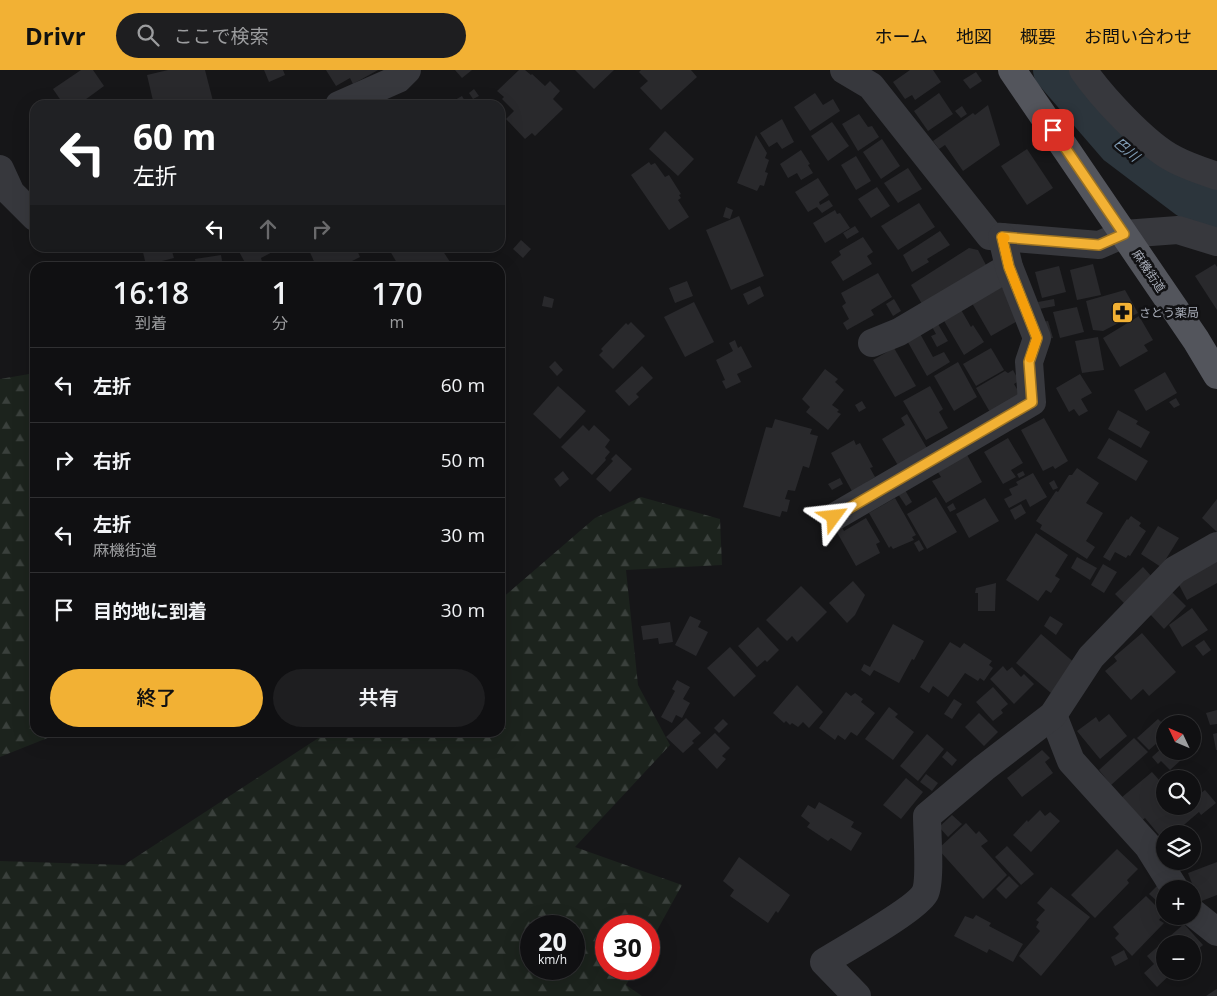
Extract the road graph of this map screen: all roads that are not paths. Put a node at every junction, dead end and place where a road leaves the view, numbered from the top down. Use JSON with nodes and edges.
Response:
{"nodes":[{"id":1,"x":407,"y":70,"type":"edge"},
{"id":2,"x":844,"y":70,"type":"edge"},
{"id":3,"x":1012,"y":70,"type":"edge"},
{"id":4,"x":1083,"y":70,"type":"edge"},
{"id":5,"x":350,"y":100,"type":"edge"},
{"id":6,"x":0,"y":169,"type":"edge"},
{"id":7,"x":1217,"y":176,"type":"edge"},
{"id":8,"x":30,"y":212,"type":"edge"},
{"id":9,"x":1124,"y":234,"type":"junction"},
{"id":10,"x":1002,"y":237,"type":"junction"},
{"id":11,"x":1217,"y":242,"type":"edge"},
{"id":12,"x":1009,"y":267,"type":"junction"},
{"id":13,"x":872,"y":343,"type":"dead end"},
{"id":14,"x":1217,"y":375,"type":"edge"},
{"id":15,"x":834,"y":517,"type":"dead end"},
{"id":16,"x":1217,"y":546,"type":"edge"},
{"id":17,"x":1052,"y":715,"type":"junction"},
{"id":18,"x":1169,"y":880,"type":"edge"},
{"id":19,"x":1201,"y":919,"type":"edge"},
{"id":20,"x":1217,"y":932,"type":"edge"},
{"id":21,"x":857,"y":996,"type":"edge"}],
"edges":[{"from":1,"to":5,"type":"street"},
{"from":2,"to":10,"type":"street"},
{"from":3,"to":9,"type":"main road","name":"麻機街道"},
{"from":4,"to":7,"type":"street"},
{"from":6,"to":8,"type":"street"},
{"from":9,"to":10,"type":"street"},
{"from":9,"to":11,"type":"street"},
{"from":9,"to":14,"type":"main road","name":"麻機街道"},
{"from":10,"to":12,"type":"street"},
{"from":12,"to":13,"type":"street"},
{"from":12,"to":15,"type":"street"},
{"from":16,"to":17,"type":"street"},
{"from":17,"to":18,"type":"street"},
{"from":17,"to":21,"type":"street"},
{"from":19,"to":20,"type":"street"}]}
